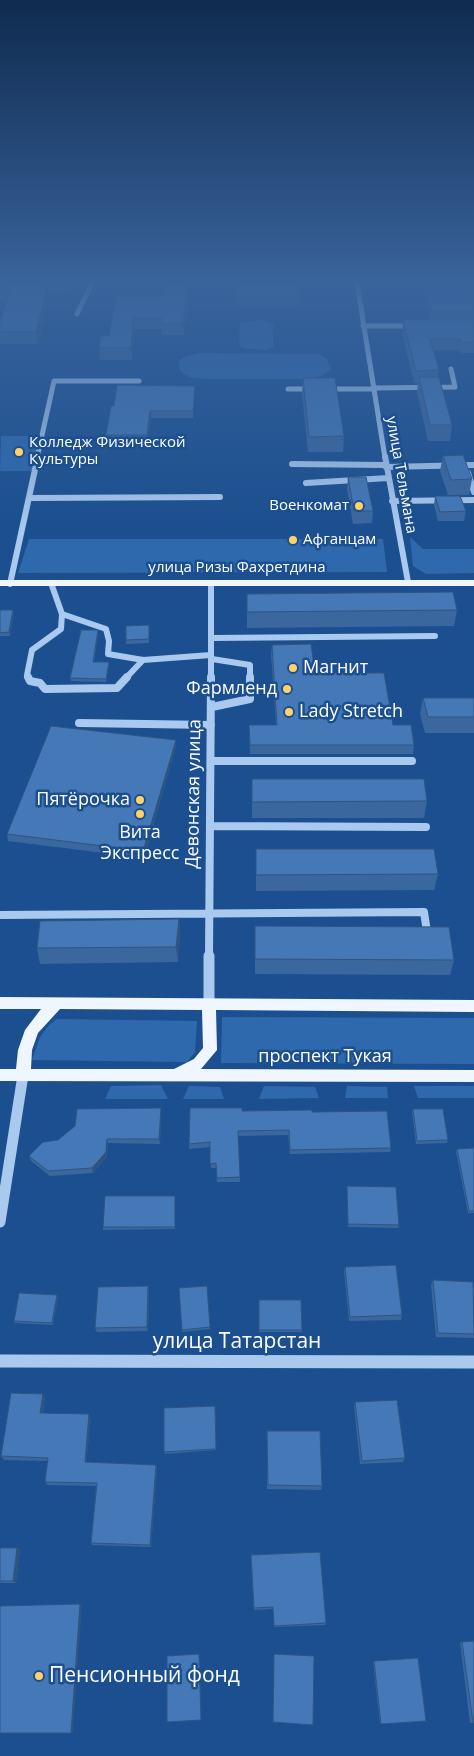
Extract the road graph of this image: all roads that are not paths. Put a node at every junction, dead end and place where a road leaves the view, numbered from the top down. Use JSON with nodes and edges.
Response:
{"nodes":[{"id":1,"x":370,"y":365,"type":"edge"},
{"id":2,"x":451,"y":369,"type":"dead end"},
{"id":3,"x":138,"y":381,"type":"dead end"},
{"id":4,"x":288,"y":389,"type":"dead end"},
{"id":5,"x":374,"y":389,"type":"junction"},
{"id":6,"x":292,"y":464,"type":"dead end"},
{"id":7,"x":465,"y":465,"type":"junction"},
{"id":8,"x":474,"y":465,"type":"edge"},
{"id":9,"x":386,"y":466,"type":"junction"},
{"id":10,"x":388,"y":478,"type":"junction"},
{"id":11,"x":306,"y":482,"type":"dead end"},
{"id":12,"x":474,"y":492,"type":"edge"},
{"id":13,"x":220,"y":497,"type":"dead end"},
{"id":14,"x":29,"y":498,"type":"junction"},
{"id":15,"x":474,"y":500,"type":"edge"},
{"id":16,"x":392,"y":501,"type":"junction"},
{"id":17,"x":408,"y":582,"type":"junction"},
{"id":18,"x":5,"y":583,"type":"edge"},
{"id":19,"x":51,"y":583,"type":"junction"},
{"id":20,"x":212,"y":583,"type":"junction"},
{"id":21,"x":474,"y":583,"type":"edge"},
{"id":22,"x":62,"y":614,"type":"junction"},
{"id":23,"x":436,"y":636,"type":"dead end"},
{"id":24,"x":212,"y":638,"type":"junction"},
{"id":25,"x":212,"y":657,"type":"junction"},
{"id":26,"x":143,"y":660,"type":"junction"},
{"id":27,"x":212,"y":707,"type":"junction"},
{"id":28,"x":79,"y":723,"type":"dead end"},
{"id":29,"x":211,"y":725,"type":"junction"},
{"id":30,"x":211,"y":761,"type":"junction"},
{"id":31,"x":412,"y":761,"type":"dead end"},
{"id":32,"x":210,"y":826,"type":"junction"},
{"id":33,"x":426,"y":826,"type":"dead end"},
{"id":34,"x":0,"y":915,"type":"edge"},
{"id":35,"x":209,"y":915,"type":"junction"},
{"id":36,"x":427,"y":932,"type":"edge"},
{"id":37,"x":0,"y":1003,"type":"edge"},
{"id":38,"x":57,"y":1003,"type":"junction"},
{"id":39,"x":209,"y":1004,"type":"junction"},
{"id":40,"x":474,"y":1006,"type":"edge"},
{"id":41,"x":0,"y":1075,"type":"edge"},
{"id":42,"x":23,"y":1075,"type":"junction"},
{"id":43,"x":176,"y":1075,"type":"junction"},
{"id":44,"x":474,"y":1076,"type":"edge"},
{"id":45,"x":0,"y":1222,"type":"edge"},
{"id":46,"x":0,"y":1361,"type":"edge"},
{"id":47,"x":474,"y":1362,"type":"edge"}],
"edges":[{"from":1,"to":5,"type":"street","name":"улица Тельмана"},
{"from":2,"to":5,"type":"street"},
{"from":3,"to":14,"type":"street"},
{"from":4,"to":5,"type":"street"},
{"from":5,"to":9,"type":"street","name":"улица Тельмана"},
{"from":6,"to":9,"type":"street"},
{"from":7,"to":8,"type":"street"},
{"from":7,"to":9,"type":"street"},
{"from":7,"to":12,"type":"street"},
{"from":9,"to":10,"type":"street","name":"улица Тельмана"},
{"from":10,"to":11,"type":"street"},
{"from":10,"to":16,"type":"street","name":"улица Тельмана"},
{"from":13,"to":14,"type":"street"},
{"from":14,"to":18,"type":"street"},
{"from":15,"to":16,"type":"street"},
{"from":16,"to":17,"type":"street","name":"улица Тельмана"},
{"from":17,"to":20,"type":"main road","name":"улица Ризы Фахретдина"},
{"from":17,"to":21,"type":"main road","name":"улица Ризы Фахретдина"},
{"from":18,"to":19,"type":"main road","name":"улица Ризы Фахретдина"},
{"from":19,"to":20,"type":"main road","name":"улица Ризы Фахретдина"},
{"from":19,"to":22,"type":"street"},
{"from":20,"to":24,"type":"street","name":"Девонская улица"},
{"from":22,"to":26,"type":"street"},
{"from":22,"to":26,"type":"street"},
{"from":23,"to":24,"type":"street"},
{"from":24,"to":25,"type":"street","name":"Девонская улица"},
{"from":25,"to":26,"type":"street"},
{"from":25,"to":27,"type":"street","name":"Девонская улица"},
{"from":25,"to":27,"type":"street"},
{"from":27,"to":29,"type":"street","name":"Девонская улица"},
{"from":28,"to":29,"type":"street"},
{"from":29,"to":30,"type":"street","name":"Девонская улица"},
{"from":30,"to":31,"type":"street"},
{"from":30,"to":32,"type":"street","name":"Девонская улица"},
{"from":32,"to":33,"type":"street"},
{"from":32,"to":35,"type":"street","name":"Девонская улица"},
{"from":34,"to":35,"type":"street"},
{"from":35,"to":36,"type":"street"},
{"from":35,"to":39,"type":"street","name":"Девонская улица"},
{"from":37,"to":38,"type":"main road"},
{"from":38,"to":39,"type":"main road"},
{"from":38,"to":42,"type":"main road"},
{"from":39,"to":40,"type":"main road"},
{"from":39,"to":43,"type":"main road","name":"проспект Тукая"},
{"from":41,"to":42,"type":"main road","name":"проспект Тукая"},
{"from":42,"to":43,"type":"main road","name":"проспект Тукая"},
{"from":42,"to":45,"type":"street"},
{"from":43,"to":44,"type":"main road","name":"проспект Тукая"},
{"from":46,"to":47,"type":"street","name":"улица Татарстан"}]}
